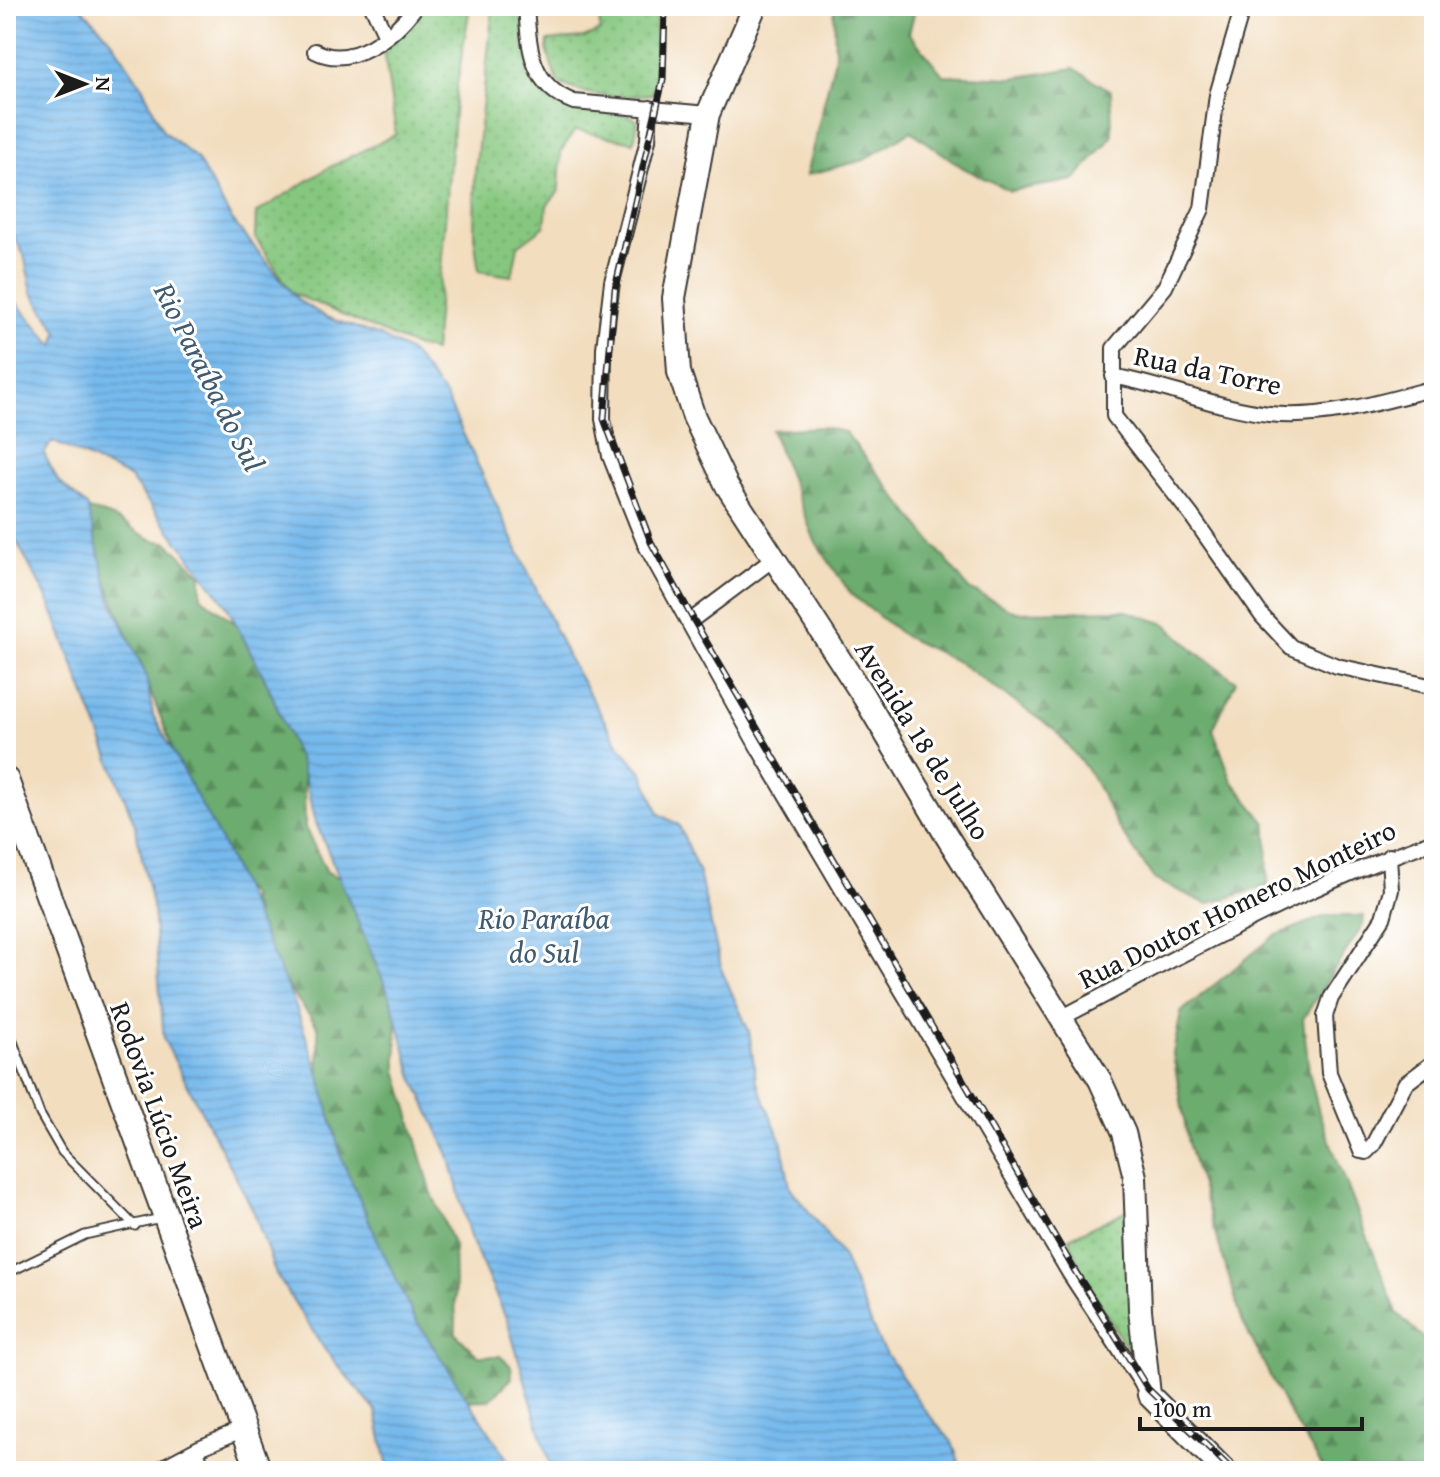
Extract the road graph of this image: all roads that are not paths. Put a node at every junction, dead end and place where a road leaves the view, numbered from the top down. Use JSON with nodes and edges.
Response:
{"nodes":[{"id":1,"x":372,"y":6,"type":"edge"},
{"id":2,"x":416,"y":6,"type":"edge"},
{"id":3,"x":526,"y":6,"type":"edge"},
{"id":4,"x":755,"y":6,"type":"edge"},
{"id":5,"x":1243,"y":6,"type":"edge"},
{"id":6,"x":386,"y":36,"type":"junction"},
{"id":7,"x":315,"y":51,"type":"dead end"},
{"id":8,"x":650,"y":108,"type":"junction"},
{"id":9,"x":708,"y":114,"type":"junction"},
{"id":10,"x":1113,"y":376,"type":"junction"},
{"id":11,"x":1434,"y":388,"type":"edge"},
{"id":12,"x":772,"y":560,"type":"junction"},
{"id":13,"x":689,"y":622,"type":"junction"},
{"id":14,"x":1434,"y":687,"type":"edge"},
{"id":15,"x":6,"y":780,"type":"edge"},
{"id":16,"x":1434,"y":841,"type":"edge"},
{"id":17,"x":1389,"y":856,"type":"junction"},
{"id":18,"x":1063,"y":1017,"type":"junction"},
{"id":19,"x":6,"y":1023,"type":"edge"},
{"id":20,"x":1434,"y":1062,"type":"edge"},
{"id":21,"x":165,"y":1217,"type":"junction"},
{"id":22,"x":135,"y":1226,"type":"junction"},
{"id":23,"x":6,"y":1274,"type":"edge"},
{"id":24,"x":1149,"y":1395,"type":"junction"},
{"id":25,"x":244,"y":1429,"type":"junction"},
{"id":26,"x":199,"y":1448,"type":"junction"},
{"id":27,"x":156,"y":1471,"type":"edge"},
{"id":28,"x":207,"y":1471,"type":"edge"},
{"id":29,"x":259,"y":1471,"type":"edge"},
{"id":30,"x":1225,"y":1471,"type":"edge"}],
"edges":[{"from":1,"to":6,"type":"street"},
{"from":2,"to":6,"type":"street"},
{"from":3,"to":8,"type":"street"},
{"from":4,"to":9,"type":"main road","name":"Avenida 18 de Julho"},
{"from":5,"to":10,"type":"street"},
{"from":6,"to":7,"type":"street"},
{"from":8,"to":9,"type":"street"},
{"from":8,"to":13,"type":"street"},
{"from":9,"to":12,"type":"main road","name":"Avenida 18 de Julho"},
{"from":10,"to":11,"type":"street","name":"Rua da Torre"},
{"from":10,"to":14,"type":"street"},
{"from":12,"to":13,"type":"street"},
{"from":12,"to":18,"type":"main road","name":"Avenida 18 de Julho"},
{"from":13,"to":24,"type":"street"},
{"from":15,"to":21,"type":"highway","name":"Rodovia Lúcio Meira"},
{"from":16,"to":17,"type":"street","name":"Rua Doutor Homero Monteiro"},
{"from":17,"to":18,"type":"street","name":"Rua Doutor Homero Monteiro"},
{"from":17,"to":20,"type":"street"},
{"from":18,"to":24,"type":"main road","name":"Avenida 18 de Julho"},
{"from":19,"to":22,"type":"lane"},
{"from":21,"to":22,"type":"lane"},
{"from":21,"to":25,"type":"highway","name":"Rodovia Lúcio Meira"},
{"from":22,"to":23,"type":"lane"},
{"from":24,"to":30,"type":"main road"},
{"from":25,"to":26,"type":"street"},
{"from":25,"to":29,"type":"highway","name":"Rodovia Lúcio Meira"},
{"from":26,"to":27,"type":"street"},
{"from":26,"to":28,"type":"lane"}]}
